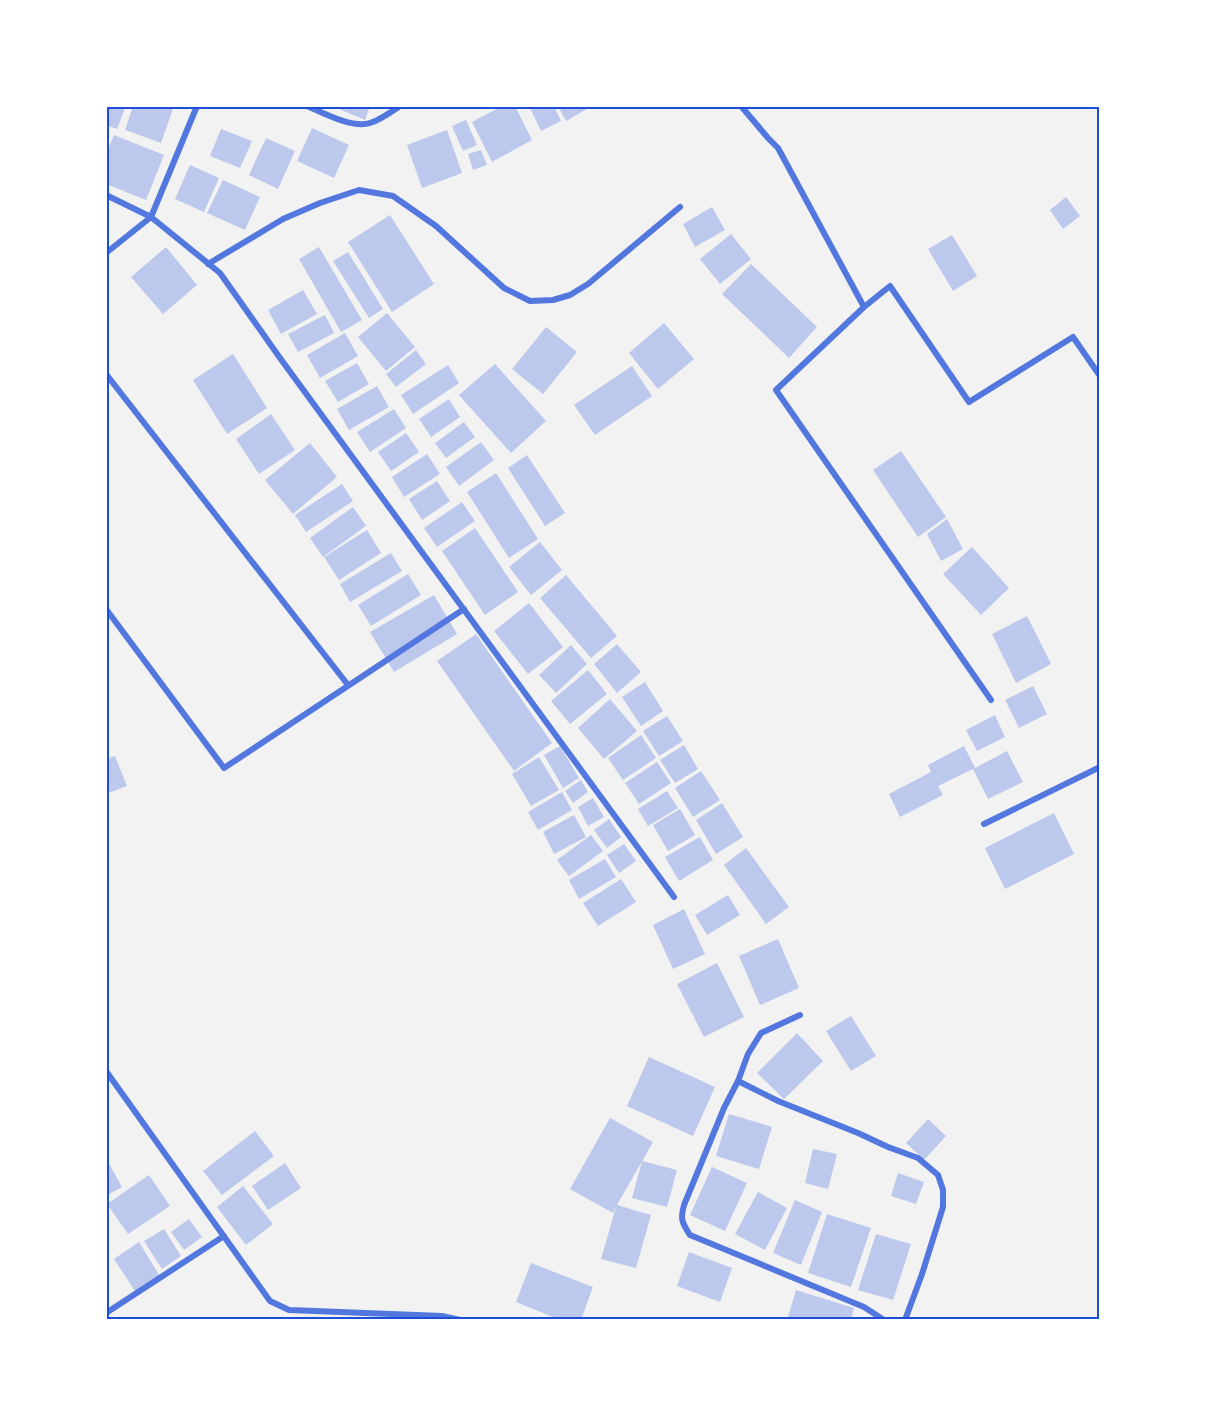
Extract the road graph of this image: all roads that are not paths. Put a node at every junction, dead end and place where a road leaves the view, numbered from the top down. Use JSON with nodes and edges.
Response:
{"nodes":[{"id":1,"x":197,"y":106,"type":"edge"},
{"id":2,"x":307,"y":106,"type":"edge"},
{"id":3,"x":400,"y":106,"type":"edge"},
{"id":4,"x":741,"y":106,"type":"edge"},
{"id":5,"x":106,"y":195,"type":"edge"},
{"id":6,"x":680,"y":207,"type":"dead end"},
{"id":7,"x":151,"y":218,"type":"junction"},
{"id":8,"x":106,"y":253,"type":"edge"},
{"id":9,"x":208,"y":264,"type":"junction"},
{"id":10,"x":864,"y":307,"type":"junction"},
{"id":11,"x":106,"y":374,"type":"edge"},
{"id":12,"x":1100,"y":376,"type":"edge"},
{"id":13,"x":106,"y":609,"type":"edge"},
{"id":14,"x":464,"y":609,"type":"junction"},
{"id":15,"x":348,"y":686,"type":"junction"},
{"id":16,"x":991,"y":699,"type":"dead end"},
{"id":17,"x":1100,"y":766,"type":"edge"},
{"id":18,"x":984,"y":824,"type":"dead end"},
{"id":19,"x":674,"y":897,"type":"dead end"},
{"id":20,"x":800,"y":1015,"type":"dead end"},
{"id":21,"x":106,"y":1071,"type":"edge"},
{"id":22,"x":738,"y":1081,"type":"junction"},
{"id":23,"x":224,"y":1236,"type":"junction"},
{"id":24,"x":106,"y":1313,"type":"edge"},
{"id":25,"x":460,"y":1320,"type":"edge"},
{"id":26,"x":884,"y":1320,"type":"edge"},
{"id":27,"x":905,"y":1320,"type":"edge"}],
"edges":[{"from":1,"to":7,"type":"street"},
{"from":2,"to":3,"type":"street"},
{"from":4,"to":10,"type":"street"},
{"from":5,"to":7,"type":"street"},
{"from":6,"to":9,"type":"street"},
{"from":7,"to":8,"type":"street"},
{"from":7,"to":9,"type":"street"},
{"from":9,"to":14,"type":"street"},
{"from":10,"to":12,"type":"street"},
{"from":10,"to":16,"type":"street"},
{"from":11,"to":15,"type":"street"},
{"from":13,"to":15,"type":"street"},
{"from":14,"to":15,"type":"street"},
{"from":14,"to":19,"type":"street"},
{"from":17,"to":18,"type":"street"},
{"from":20,"to":22,"type":"street"},
{"from":21,"to":23,"type":"street"},
{"from":22,"to":26,"type":"street"},
{"from":22,"to":27,"type":"street"},
{"from":23,"to":24,"type":"street"},
{"from":23,"to":25,"type":"street"}]}
